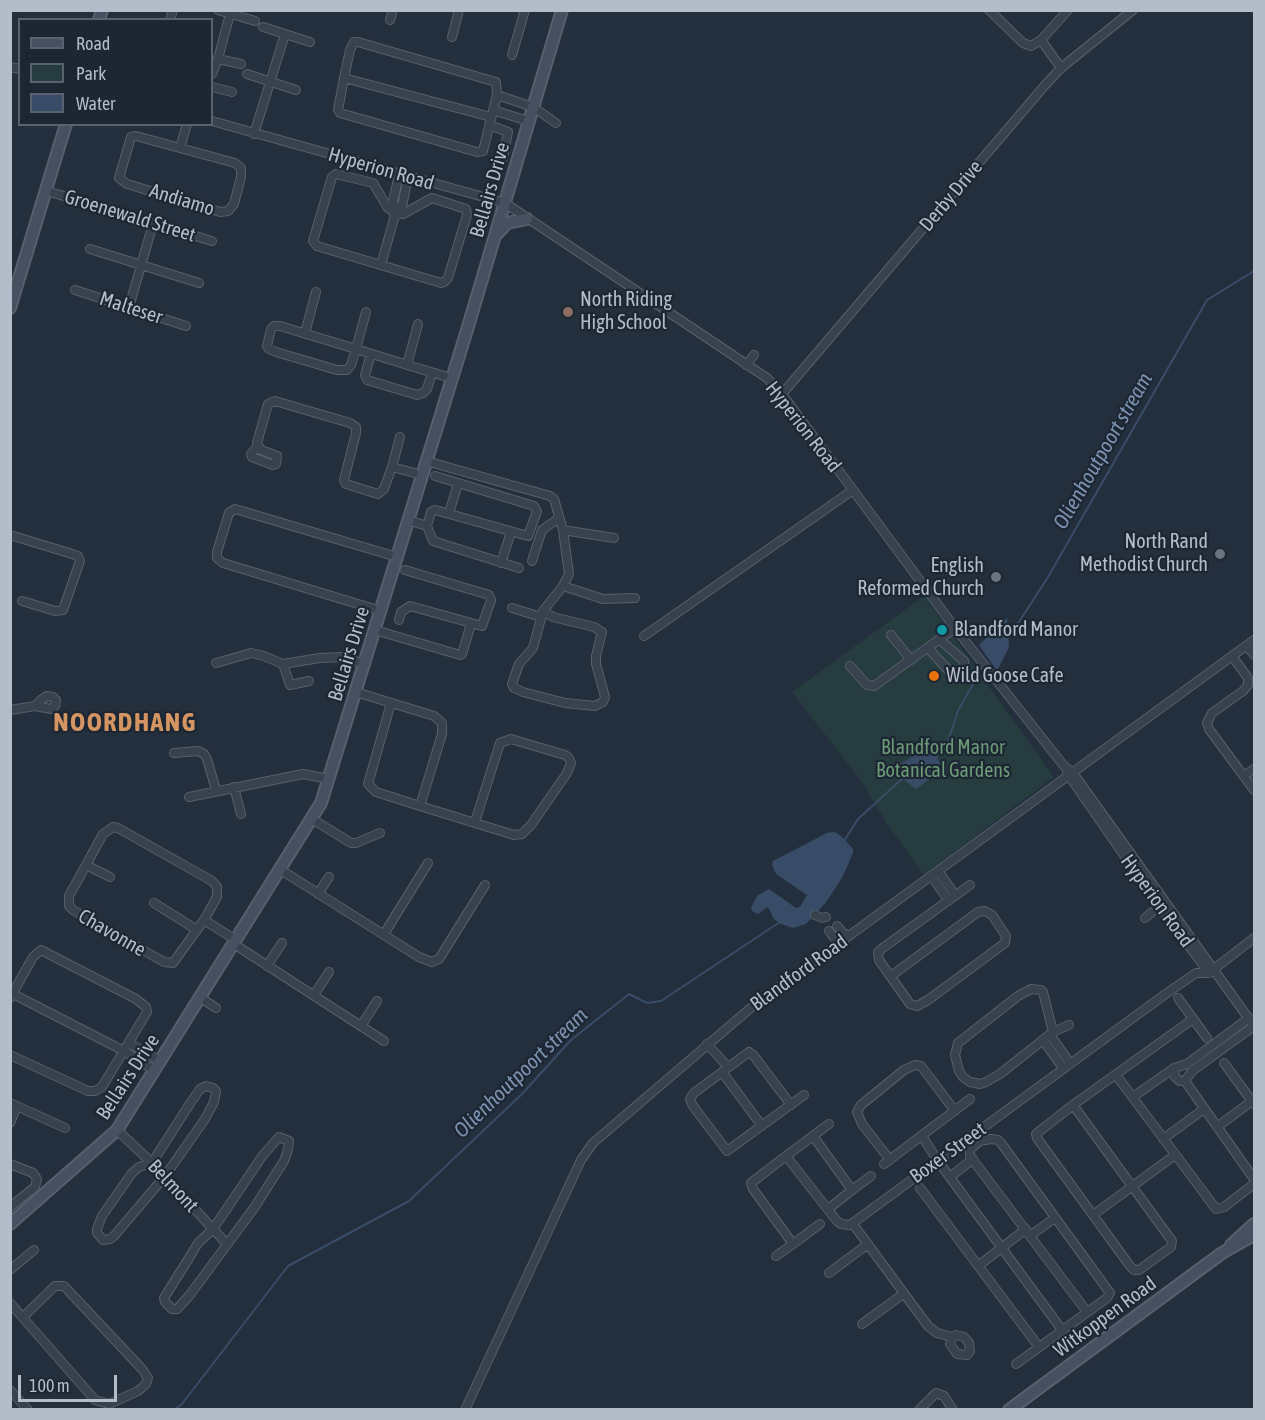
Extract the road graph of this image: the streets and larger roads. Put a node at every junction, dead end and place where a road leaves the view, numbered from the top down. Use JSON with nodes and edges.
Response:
{"nodes":[{"id":1,"x":218,"y":10,"type":"edge"},
{"id":2,"x":393,"y":10,"type":"edge"},
{"id":3,"x":459,"y":10,"type":"edge"},
{"id":4,"x":525,"y":10,"type":"edge"},
{"id":5,"x":562,"y":10,"type":"edge"},
{"id":6,"x":989,"y":10,"type":"edge"},
{"id":7,"x":1068,"y":10,"type":"edge"},
{"id":8,"x":1133,"y":10,"type":"edge"},
{"id":9,"x":230,"y":14,"type":"junction"},
{"id":10,"x":390,"y":20,"type":"dead end"},
{"id":11,"x":255,"y":21,"type":"dead end"},
{"id":12,"x":263,"y":27,"type":"dead end"},
{"id":13,"x":285,"y":34,"type":"junction"},
{"id":14,"x":452,"y":37,"type":"dead end"},
{"id":15,"x":1041,"y":40,"type":"junction"},
{"id":16,"x":310,"y":42,"type":"dead end"},
{"id":17,"x":512,"y":55,"type":"dead end"},
{"id":18,"x":216,"y":56,"type":"edge"},
{"id":19,"x":241,"y":64,"type":"dead end"},
{"id":20,"x":1062,"y":68,"type":"junction"},
{"id":21,"x":247,"y":74,"type":"dead end"},
{"id":22,"x":344,"y":78,"type":"junction"},
{"id":23,"x":270,"y":82,"type":"junction"},
{"id":24,"x":213,"y":87,"type":"edge"},
{"id":25,"x":296,"y":90,"type":"dead end"},
{"id":26,"x":232,"y":92,"type":"dead end"},
{"id":27,"x":497,"y":95,"type":"junction"},
{"id":28,"x":533,"y":107,"type":"junction"},
{"id":29,"x":491,"y":118,"type":"junction"},
{"id":30,"x":213,"y":121,"type":"edge"},
{"id":31,"x":528,"y":121,"type":"junction"},
{"id":32,"x":556,"y":123,"type":"dead end"},
{"id":33,"x":65,"y":126,"type":"edge"},
{"id":34,"x":186,"y":126,"type":"edge"},
{"id":35,"x":254,"y":134,"type":"junction"},
{"id":36,"x":180,"y":148,"type":"junction"},
{"id":37,"x":503,"y":158,"type":"dead end"},
{"id":38,"x":399,"y":174,"type":"junction"},
{"id":39,"x":408,"y":176,"type":"junction"},
{"id":40,"x":47,"y":191,"type":"junction"},
{"id":41,"x":505,"y":203,"type":"junction"},
{"id":42,"x":396,"y":211,"type":"junction"},
{"id":43,"x":527,"y":219,"type":"junction"},
{"id":44,"x":153,"y":225,"type":"junction"},
{"id":45,"x":495,"y":237,"type":"junction"},
{"id":46,"x":212,"y":241,"type":"dead end"},
{"id":47,"x":90,"y":249,"type":"dead end"},
{"id":48,"x":141,"y":265,"type":"junction"},
{"id":49,"x":381,"y":265,"type":"junction"},
{"id":50,"x":200,"y":283,"type":"dead end"},
{"id":51,"x":75,"y":290,"type":"dead end"},
{"id":52,"x":316,"y":292,"type":"dead end"},
{"id":53,"x":129,"y":307,"type":"junction"},
{"id":54,"x":10,"y":308,"type":"edge"},
{"id":55,"x":366,"y":312,"type":"dead end"},
{"id":56,"x":418,"y":324,"type":"dead end"},
{"id":57,"x":186,"y":326,"type":"dead end"},
{"id":58,"x":304,"y":333,"type":"junction"},
{"id":59,"x":356,"y":349,"type":"junction"},
{"id":60,"x":371,"y":354,"type":"junction"},
{"id":61,"x":754,"y":355,"type":"dead end"},
{"id":62,"x":407,"y":365,"type":"junction"},
{"id":63,"x":746,"y":365,"type":"junction"},
{"id":64,"x":432,"y":373,"type":"junction"},
{"id":65,"x":451,"y":378,"type":"junction"},
{"id":66,"x":782,"y":394,"type":"junction"},
{"id":67,"x":400,"y":437,"type":"dead end"},
{"id":68,"x":258,"y":446,"type":"dead end"},
{"id":69,"x":426,"y":461,"type":"junction"},
{"id":70,"x":392,"y":467,"type":"junction"},
{"id":71,"x":422,"y":475,"type":"junction"},
{"id":72,"x":435,"y":476,"type":"dead end"},
{"id":73,"x":459,"y":483,"type":"junction"},
{"id":74,"x":853,"y":490,"type":"junction"},
{"id":75,"x":449,"y":513,"type":"junction"},
{"id":76,"x":559,"y":518,"type":"junction"},
{"id":77,"x":408,"y":520,"type":"junction"},
{"id":78,"x":427,"y":526,"type":"junction"},
{"id":79,"x":562,"y":530,"type":"junction"},
{"id":80,"x":511,"y":532,"type":"junction"},
{"id":81,"x":10,"y":535,"type":"edge"},
{"id":82,"x":614,"y":538,"type":"dead end"},
{"id":83,"x":397,"y":557,"type":"junction"},
{"id":84,"x":532,"y":561,"type":"dead end"},
{"id":85,"x":501,"y":563,"type":"junction"},
{"id":86,"x":519,"y":568,"type":"dead end"},
{"id":87,"x":405,"y":570,"type":"dead end"},
{"id":88,"x":563,"y":586,"type":"junction"},
{"id":89,"x":635,"y":598,"type":"dead end"},
{"id":90,"x":22,"y":601,"type":"dead end"},
{"id":91,"x":512,"y":608,"type":"dead end"},
{"id":92,"x":381,"y":611,"type":"junction"},
{"id":93,"x":542,"y":614,"type":"junction"},
{"id":94,"x":399,"y":620,"type":"dead end"},
{"id":95,"x":471,"y":624,"type":"junction"},
{"id":96,"x":955,"y":628,"type":"junction"},
{"id":97,"x":375,"y":630,"type":"junction"},
{"id":98,"x":891,"y":634,"type":"dead end"},
{"id":99,"x":644,"y":636,"type":"dead end"},
{"id":100,"x":939,"y":639,"type":"junction"},
{"id":101,"x":1254,"y":640,"type":"edge"},
{"id":102,"x":1247,"y":646,"type":"junction"},
{"id":103,"x":928,"y":648,"type":"junction"},
{"id":104,"x":1254,"y":655,"type":"edge"},
{"id":105,"x":1232,"y":656,"type":"junction"},
{"id":106,"x":911,"y":660,"type":"junction"},
{"id":107,"x":216,"y":663,"type":"dead end"},
{"id":108,"x":283,"y":664,"type":"junction"},
{"id":109,"x":365,"y":664,"type":"junction"},
{"id":110,"x":850,"y":666,"type":"dead end"},
{"id":111,"x":309,"y":681,"type":"dead end"},
{"id":112,"x":356,"y":692,"type":"junction"},
{"id":113,"x":391,"y":703,"type":"junction"},
{"id":114,"x":35,"y":706,"type":"dead end"},
{"id":115,"x":10,"y":710,"type":"edge"},
{"id":116,"x":174,"y":753,"type":"dead end"},
{"id":117,"x":1254,"y":769,"type":"edge"},
{"id":118,"x":1071,"y":775,"type":"junction"},
{"id":119,"x":1244,"y":776,"type":"junction"},
{"id":120,"x":329,"y":779,"type":"junction"},
{"id":121,"x":234,"y":787,"type":"junction"},
{"id":122,"x":216,"y":790,"type":"junction"},
{"id":123,"x":1254,"y":790,"type":"edge"},
{"id":124,"x":189,"y":797,"type":"dead end"},
{"id":125,"x":420,"y":806,"type":"junction"},
{"id":126,"x":241,"y":814,"type":"dead end"},
{"id":127,"x":312,"y":819,"type":"junction"},
{"id":128,"x":475,"y":822,"type":"junction"},
{"id":129,"x":380,"y":833,"type":"dead end"},
{"id":130,"x":428,"y":863,"type":"dead end"},
{"id":131,"x":86,"y":865,"type":"junction"},
{"id":132,"x":281,"y":870,"type":"junction"},
{"id":133,"x":936,"y":875,"type":"junction"},
{"id":134,"x":110,"y":877,"type":"dead end"},
{"id":135,"x":329,"y":877,"type":"dead end"},
{"id":136,"x":485,"y":885,"type":"dead end"},
{"id":137,"x":970,"y":885,"type":"dead end"},
{"id":138,"x":318,"y":894,"type":"junction"},
{"id":139,"x":951,"y":898,"type":"junction"},
{"id":140,"x":154,"y":903,"type":"dead end"},
{"id":141,"x":1163,"y":904,"type":"junction"},
{"id":142,"x":816,"y":915,"type":"dead end"},
{"id":143,"x":826,"y":917,"type":"dead end"},
{"id":144,"x":1145,"y":918,"type":"dead end"},
{"id":145,"x":204,"y":920,"type":"junction"},
{"id":146,"x":837,"y":926,"type":"dead end"},
{"id":147,"x":196,"y":930,"type":"junction"},
{"id":148,"x":829,"y":931,"type":"dead end"},
{"id":149,"x":384,"y":934,"type":"junction"},
{"id":150,"x":849,"y":936,"type":"junction"},
{"id":151,"x":1254,"y":938,"type":"edge"},
{"id":152,"x":235,"y":942,"type":"junction"},
{"id":153,"x":282,"y":943,"type":"dead end"},
{"id":154,"x":839,"y":944,"type":"junction"},
{"id":155,"x":1200,"y":962,"type":"junction"},
{"id":156,"x":267,"y":966,"type":"junction"},
{"id":157,"x":1211,"y":971,"type":"junction"},
{"id":158,"x":329,"y":972,"type":"dead end"},
{"id":159,"x":891,"y":976,"type":"junction"},
{"id":160,"x":1167,"y":993,"type":"junction"},
{"id":161,"x":314,"y":995,"type":"junction"},
{"id":162,"x":12,"y":996,"type":"edge"},
{"id":163,"x":201,"y":998,"type":"junction"},
{"id":164,"x":1178,"y":998,"type":"dead end"},
{"id":165,"x":376,"y":1001,"type":"dead end"},
{"id":166,"x":216,"y":1008,"type":"dead end"},
{"id":167,"x":1193,"y":1018,"type":"junction"},
{"id":168,"x":1069,"y":1025,"type":"dead end"},
{"id":169,"x":1251,"y":1025,"type":"edge"},
{"id":170,"x":361,"y":1026,"type":"junction"},
{"id":171,"x":1049,"y":1036,"type":"junction"},
{"id":172,"x":1207,"y":1038,"type":"dead end"},
{"id":173,"x":384,"y":1041,"type":"dead end"},
{"id":174,"x":129,"y":1043,"type":"junction"},
{"id":175,"x":707,"y":1044,"type":"junction"},
{"id":176,"x":124,"y":1051,"type":"junction"},
{"id":177,"x":1212,"y":1051,"type":"junction"},
{"id":178,"x":10,"y":1055,"type":"edge"},
{"id":179,"x":1070,"y":1063,"type":"junction"},
{"id":180,"x":1224,"y":1063,"type":"dead end"},
{"id":181,"x":157,"y":1066,"type":"junction"},
{"id":182,"x":1063,"y":1068,"type":"junction"},
{"id":183,"x":1174,"y":1068,"type":"junction"},
{"id":184,"x":725,"y":1069,"type":"junction"},
{"id":185,"x":1116,"y":1075,"type":"junction"},
{"id":186,"x":1185,"y":1081,"type":"junction"},
{"id":187,"x":804,"y":1095,"type":"dead end"},
{"id":188,"x":1133,"y":1097,"type":"junction"},
{"id":189,"x":970,"y":1098,"type":"dead end"},
{"id":190,"x":1253,"y":1103,"type":"edge"},
{"id":191,"x":14,"y":1105,"type":"edge"},
{"id":192,"x":790,"y":1105,"type":"junction"},
{"id":193,"x":1072,"y":1105,"type":"junction"},
{"id":194,"x":1204,"y":1109,"type":"junction"},
{"id":195,"x":955,"y":1111,"type":"junction"},
{"id":196,"x":10,"y":1123,"type":"edge"},
{"id":197,"x":829,"y":1124,"type":"dead end"},
{"id":198,"x":762,"y":1126,"type":"junction"},
{"id":199,"x":1217,"y":1127,"type":"junction"},
{"id":200,"x":65,"y":1128,"type":"dead end"},
{"id":201,"x":117,"y":1130,"type":"junction"},
{"id":202,"x":813,"y":1136,"type":"junction"},
{"id":203,"x":922,"y":1136,"type":"junction"},
{"id":204,"x":1163,"y":1139,"type":"junction"},
{"id":205,"x":1175,"y":1155,"type":"junction"},
{"id":206,"x":786,"y":1156,"type":"junction"},
{"id":207,"x":973,"y":1159,"type":"junction"},
{"id":208,"x":938,"y":1161,"type":"junction"},
{"id":209,"x":152,"y":1163,"type":"junction"},
{"id":210,"x":10,"y":1164,"type":"edge"},
{"id":211,"x":165,"y":1176,"type":"junction"},
{"id":212,"x":871,"y":1176,"type":"dead end"},
{"id":213,"x":950,"y":1177,"type":"junction"},
{"id":214,"x":1254,"y":1179,"type":"edge"},
{"id":215,"x":1254,"y":1184,"type":"edge"},
{"id":216,"x":1131,"y":1186,"type":"junction"},
{"id":217,"x":920,"y":1188,"type":"dead end"},
{"id":218,"x":852,"y":1190,"type":"junction"},
{"id":219,"x":832,"y":1206,"type":"dead end"},
{"id":220,"x":10,"y":1207,"type":"edge"},
{"id":221,"x":1093,"y":1215,"type":"junction"},
{"id":222,"x":1055,"y":1218,"type":"junction"},
{"id":223,"x":10,"y":1224,"type":"edge"},
{"id":224,"x":820,"y":1224,"type":"dead end"},
{"id":225,"x":853,"y":1224,"type":"junction"},
{"id":226,"x":1254,"y":1224,"type":"edge"},
{"id":227,"x":213,"y":1229,"type":"junction"},
{"id":228,"x":1028,"y":1232,"type":"junction"},
{"id":229,"x":1254,"y":1235,"type":"edge"},
{"id":230,"x":226,"y":1243,"type":"junction"},
{"id":231,"x":793,"y":1244,"type":"junction"},
{"id":232,"x":868,"y":1244,"type":"junction"},
{"id":233,"x":1002,"y":1248,"type":"junction"},
{"id":234,"x":34,"y":1250,"type":"dead end"},
{"id":235,"x":1222,"y":1253,"type":"junction"},
{"id":236,"x":776,"y":1256,"type":"dead end"},
{"id":237,"x":978,"y":1266,"type":"junction"},
{"id":238,"x":10,"y":1270,"type":"edge"},
{"id":239,"x":829,"y":1273,"type":"dead end"},
{"id":240,"x":903,"y":1294,"type":"junction"},
{"id":241,"x":10,"y":1303,"type":"edge"},
{"id":242,"x":1087,"y":1312,"type":"junction"},
{"id":243,"x":22,"y":1317,"type":"junction"},
{"id":244,"x":862,"y":1324,"type":"dead end"},
{"id":245,"x":1062,"y":1330,"type":"junction"},
{"id":246,"x":952,"y":1337,"type":"dead end"},
{"id":247,"x":1039,"y":1347,"type":"junction"},
{"id":248,"x":1016,"y":1364,"type":"dead end"},
{"id":249,"x":10,"y":1390,"type":"edge"},
{"id":250,"x":28,"y":1410,"type":"edge"},
{"id":251,"x":465,"y":1410,"type":"edge"},
{"id":252,"x":919,"y":1410,"type":"edge"},
{"id":253,"x":953,"y":1410,"type":"edge"},
{"id":254,"x":1009,"y":1410,"type":"edge"}],
"edges":[{"from":1,"to":9,"type":"street"},
{"from":2,"to":10,"type":"street"},
{"from":3,"to":14,"type":"street"},
{"from":4,"to":17,"type":"street"},
{"from":5,"to":28,"type":"street","name":"Bellairs Drive"},
{"from":6,"to":15,"type":"street"},
{"from":7,"to":15,"type":"street"},
{"from":8,"to":20,"type":"street","name":"Derby Drive"},
{"from":9,"to":11,"type":"street"},
{"from":9,"to":18,"type":"street"},
{"from":12,"to":13,"type":"street"},
{"from":13,"to":16,"type":"street"},
{"from":13,"to":23,"type":"street"},
{"from":15,"to":20,"type":"street"},
{"from":18,"to":19,"type":"street"},
{"from":20,"to":66,"type":"street","name":"Derby Drive"},
{"from":21,"to":23,"type":"street"},
{"from":22,"to":27,"type":"street"},
{"from":22,"to":29,"type":"street"},
{"from":22,"to":29,"type":"street"},
{"from":23,"to":25,"type":"street"},
{"from":23,"to":35,"type":"street"},
{"from":24,"to":26,"type":"street"},
{"from":27,"to":28,"type":"street"},
{"from":27,"to":29,"type":"street"},
{"from":28,"to":31,"type":"street","name":"Bellairs Drive"},
{"from":28,"to":32,"type":"street"},
{"from":29,"to":31,"type":"street"},
{"from":29,"to":37,"type":"street"},
{"from":30,"to":35,"type":"street","name":"Hyperion Road"},
{"from":31,"to":41,"type":"street","name":"Bellairs Drive"},
{"from":33,"to":40,"type":"street"},
{"from":34,"to":36,"type":"street"},
{"from":35,"to":38,"type":"street","name":"Hyperion Road"},
{"from":36,"to":36,"type":"street","name":"Andiamo"},
{"from":38,"to":39,"type":"street","name":"Hyperion Road"},
{"from":38,"to":42,"type":"street"},
{"from":39,"to":41,"type":"street","name":"Hyperion Road"},
{"from":39,"to":42,"type":"street"},
{"from":40,"to":44,"type":"street","name":"Groenewald Street"},
{"from":40,"to":54,"type":"street"},
{"from":41,"to":43,"type":"street","name":"Hyperion Road"},
{"from":41,"to":45,"type":"street","name":"Bellairs Drive"},
{"from":42,"to":49,"type":"street"},
{"from":42,"to":49,"type":"street"},
{"from":42,"to":49,"type":"street"},
{"from":43,"to":45,"type":"street"},
{"from":43,"to":63,"type":"street","name":"Hyperion Road"},
{"from":44,"to":46,"type":"street","name":"Groenewald Street"},
{"from":44,"to":48,"type":"street"},
{"from":45,"to":65,"type":"street","name":"Bellairs Drive"},
{"from":47,"to":48,"type":"street"},
{"from":48,"to":50,"type":"street"},
{"from":48,"to":53,"type":"street"},
{"from":51,"to":53,"type":"street","name":"Malteser"},
{"from":52,"to":58,"type":"street"},
{"from":53,"to":57,"type":"street","name":"Malteser"},
{"from":55,"to":59,"type":"street"},
{"from":56,"to":62,"type":"street"},
{"from":58,"to":59,"type":"street"},
{"from":58,"to":59,"type":"street"},
{"from":59,"to":60,"type":"street"},
{"from":60,"to":62,"type":"street"},
{"from":60,"to":64,"type":"street"},
{"from":61,"to":63,"type":"street"},
{"from":62,"to":64,"type":"street"},
{"from":63,"to":66,"type":"street","name":"Hyperion Road"},
{"from":64,"to":65,"type":"street"},
{"from":65,"to":69,"type":"street","name":"Bellairs Drive"},
{"from":66,"to":74,"type":"street","name":"Hyperion Road"},
{"from":67,"to":70,"type":"street"},
{"from":68,"to":70,"type":"street"},
{"from":69,"to":71,"type":"street","name":"Bellairs Drive"},
{"from":69,"to":76,"type":"street"},
{"from":70,"to":71,"type":"street"},
{"from":71,"to":77,"type":"street","name":"Bellairs Drive"},
{"from":72,"to":73,"type":"street"},
{"from":73,"to":75,"type":"street"},
{"from":73,"to":80,"type":"street"},
{"from":74,"to":96,"type":"street","name":"Hyperion Road"},
{"from":74,"to":99,"type":"street"},
{"from":75,"to":78,"type":"street"},
{"from":75,"to":80,"type":"street"},
{"from":76,"to":79,"type":"street"},
{"from":76,"to":84,"type":"street"},
{"from":77,"to":78,"type":"street"},
{"from":77,"to":83,"type":"street","name":"Bellairs Drive"},
{"from":78,"to":85,"type":"street"},
{"from":79,"to":82,"type":"street"},
{"from":79,"to":88,"type":"street"},
{"from":80,"to":85,"type":"street"},
{"from":81,"to":90,"type":"street"},
{"from":83,"to":92,"type":"street","name":"Bellairs Drive"},
{"from":83,"to":92,"type":"street"},
{"from":85,"to":86,"type":"street"},
{"from":87,"to":95,"type":"street"},
{"from":88,"to":89,"type":"street"},
{"from":88,"to":93,"type":"street"},
{"from":91,"to":93,"type":"street"},
{"from":92,"to":97,"type":"street","name":"Bellairs Drive"},
{"from":93,"to":93,"type":"street"},
{"from":94,"to":95,"type":"street"},
{"from":95,"to":97,"type":"street"},
{"from":96,"to":100,"type":"street"},
{"from":96,"to":118,"type":"street","name":"Hyperion Road"},
{"from":97,"to":109,"type":"street","name":"Bellairs Drive"},
{"from":98,"to":106,"type":"street"},
{"from":100,"to":103,"type":"street"},
{"from":100,"to":103,"type":"street"},
{"from":101,"to":102,"type":"street","name":"Blandford Road"},
{"from":102,"to":104,"type":"street"},
{"from":102,"to":105,"type":"street","name":"Blandford Road"},
{"from":103,"to":106,"type":"street"},
{"from":105,"to":118,"type":"street","name":"Blandford Road"},
{"from":105,"to":119,"type":"street"},
{"from":106,"to":110,"type":"street"},
{"from":107,"to":108,"type":"street"},
{"from":108,"to":109,"type":"street"},
{"from":108,"to":111,"type":"street"},
{"from":109,"to":112,"type":"street","name":"Bellairs Drive"},
{"from":112,"to":113,"type":"street"},
{"from":112,"to":120,"type":"street","name":"Bellairs Drive"},
{"from":113,"to":125,"type":"street"},
{"from":113,"to":125,"type":"street"},
{"from":114,"to":115,"type":"street"},
{"from":116,"to":122,"type":"street"},
{"from":117,"to":119,"type":"street"},
{"from":118,"to":133,"type":"street","name":"Blandford Road"},
{"from":118,"to":141,"type":"street","name":"Hyperion Road"},
{"from":119,"to":123,"type":"street"},
{"from":120,"to":121,"type":"street"},
{"from":120,"to":127,"type":"street","name":"Bellairs Drive"},
{"from":121,"to":122,"type":"street"},
{"from":121,"to":126,"type":"street"},
{"from":122,"to":124,"type":"street"},
{"from":125,"to":128,"type":"street"},
{"from":127,"to":129,"type":"street"},
{"from":127,"to":132,"type":"street","name":"Bellairs Drive"},
{"from":128,"to":128,"type":"street"},
{"from":130,"to":149,"type":"street"},
{"from":131,"to":134,"type":"street"},
{"from":131,"to":145,"type":"street","name":"Chavonne"},
{"from":131,"to":147,"type":"street","name":"Chavonne"},
{"from":132,"to":138,"type":"street"},
{"from":132,"to":152,"type":"street","name":"Bellairs Drive"},
{"from":133,"to":139,"type":"street"},
{"from":133,"to":150,"type":"street","name":"Blandford Road"},
{"from":135,"to":138,"type":"street"},
{"from":136,"to":149,"type":"street"},
{"from":137,"to":139,"type":"street"},
{"from":138,"to":149,"type":"street"},
{"from":139,"to":159,"type":"street"},
{"from":140,"to":147,"type":"street"},
{"from":141,"to":144,"type":"street"},
{"from":141,"to":155,"type":"street","name":"Hyperion Road"},
{"from":141,"to":157,"type":"street","name":"Hyperion Road"},
{"from":142,"to":143,"type":"street"},
{"from":145,"to":147,"type":"street","name":"Chavonne"},
{"from":145,"to":152,"type":"street"},
{"from":146,"to":150,"type":"street"},
{"from":148,"to":154,"type":"street"},
{"from":150,"to":154,"type":"street","name":"Blandford Road"},
{"from":151,"to":157,"type":"street","name":"Boxer Street"},
{"from":152,"to":156,"type":"street"},
{"from":152,"to":163,"type":"street","name":"Bellairs Drive"},
{"from":153,"to":156,"type":"street"},
{"from":154,"to":175,"type":"street","name":"Blandford Road"},
{"from":155,"to":157,"type":"street","name":"Hyperion Road"},
{"from":155,"to":160,"type":"street","name":"Boxer Street"},
{"from":156,"to":161,"type":"street"},
{"from":157,"to":160,"type":"street","name":"Boxer Street"},
{"from":157,"to":169,"type":"street","name":"Hyperion Road"},
{"from":158,"to":161,"type":"street"},
{"from":159,"to":159,"type":"street"},
{"from":160,"to":179,"type":"street","name":"Boxer Street"},
{"from":161,"to":170,"type":"street"},
{"from":162,"to":174,"type":"street"},
{"from":162,"to":176,"type":"street"},
{"from":163,"to":166,"type":"street"},
{"from":163,"to":181,"type":"street","name":"Bellairs Drive"},
{"from":164,"to":167,"type":"street"},
{"from":165,"to":170,"type":"street"},
{"from":167,"to":172,"type":"street"},
{"from":167,"to":185,"type":"street"},
{"from":168,"to":171,"type":"street"},
{"from":169,"to":177,"type":"street"},
{"from":170,"to":173,"type":"street"},
{"from":171,"to":171,"type":"street"},
{"from":171,"to":179,"type":"street"},
{"from":171,"to":182,"type":"street"},
{"from":174,"to":176,"type":"street"},
{"from":174,"to":181,"type":"street"},
{"from":175,"to":184,"type":"street"},
{"from":175,"to":251,"type":"street","name":"Blandford Road"},
{"from":176,"to":178,"type":"street"},
{"from":176,"to":181,"type":"street"},
{"from":177,"to":183,"type":"street"},
{"from":177,"to":186,"type":"street"},
{"from":179,"to":182,"type":"street","name":"Boxer Street"},
{"from":180,"to":190,"type":"street"},
{"from":181,"to":201,"type":"street","name":"Bellairs Drive"},
{"from":182,"to":208,"type":"street","name":"Boxer Street"},
{"from":183,"to":186,"type":"street"},
{"from":183,"to":188,"type":"street"},
{"from":184,"to":192,"type":"street"},
{"from":184,"to":198,"type":"street"},
{"from":184,"to":198,"type":"street"},
{"from":185,"to":188,"type":"street"},
{"from":185,"to":193,"type":"street"},
{"from":186,"to":194,"type":"street"},
{"from":187,"to":192,"type":"street"},
{"from":188,"to":204,"type":"street"},
{"from":189,"to":195,"type":"street"},
{"from":190,"to":199,"type":"street"},
{"from":191,"to":196,"type":"street"},
{"from":191,"to":200,"type":"street"},
{"from":192,"to":198,"type":"street"},
{"from":193,"to":216,"type":"street"},
{"from":193,"to":221,"type":"street"},
{"from":194,"to":199,"type":"street"},
{"from":194,"to":204,"type":"street"},
{"from":195,"to":203,"type":"street"},
{"from":195,"to":203,"type":"street"},
{"from":197,"to":202,"type":"street"},
{"from":199,"to":214,"type":"street"},
{"from":201,"to":209,"type":"street","name":"Belmont"},
{"from":201,"to":223,"type":"street","name":"Bellairs Drive"},
{"from":202,"to":206,"type":"street"},
{"from":202,"to":218,"type":"street"},
{"from":203,"to":208,"type":"street"},
{"from":204,"to":205,"type":"street"},
{"from":205,"to":215,"type":"street"},
{"from":205,"to":216,"type":"street"},
{"from":206,"to":225,"type":"street"},
{"from":206,"to":231,"type":"street"},
{"from":207,"to":213,"type":"street"},
{"from":207,"to":222,"type":"street"},
{"from":207,"to":228,"type":"street"},
{"from":208,"to":213,"type":"street"},
{"from":208,"to":225,"type":"street","name":"Boxer Street"},
{"from":209,"to":211,"type":"street","name":"Belmont"},
{"from":209,"to":211,"type":"street"},
{"from":209,"to":211,"type":"street"},
{"from":210,"to":220,"type":"street"},
{"from":211,"to":227,"type":"street","name":"Belmont"},
{"from":212,"to":218,"type":"street"},
{"from":213,"to":233,"type":"street"},
{"from":216,"to":221,"type":"street"},
{"from":216,"to":221,"type":"street"},
{"from":217,"to":237,"type":"street"},
{"from":218,"to":219,"type":"street"},
{"from":222,"to":228,"type":"street"},
{"from":222,"to":242,"type":"street"},
{"from":224,"to":231,"type":"street"},
{"from":225,"to":232,"type":"street"},
{"from":226,"to":235,"type":"street","name":"Witkoppen Road"},
{"from":227,"to":230,"type":"street","name":"Belmont"},
{"from":227,"to":230,"type":"street"},
{"from":227,"to":230,"type":"street"},
{"from":228,"to":233,"type":"street"},
{"from":228,"to":242,"type":"street"},
{"from":229,"to":235,"type":"street","name":"Witkoppen Road"},
{"from":231,"to":236,"type":"street"},
{"from":232,"to":239,"type":"street"},
{"from":232,"to":240,"type":"street"},
{"from":233,"to":237,"type":"street"},
{"from":233,"to":245,"type":"street"},
{"from":234,"to":238,"type":"street"},
{"from":235,"to":254,"type":"street","name":"Witkoppen Road"},
{"from":237,"to":247,"type":"street"},
{"from":240,"to":244,"type":"street"},
{"from":240,"to":246,"type":"street"},
{"from":241,"to":243,"type":"street"},
{"from":242,"to":245,"type":"street"},
{"from":243,"to":243,"type":"street"},
{"from":245,"to":247,"type":"street"},
{"from":247,"to":248,"type":"street"},
{"from":249,"to":250,"type":"street"},
{"from":252,"to":253,"type":"street"}]}
